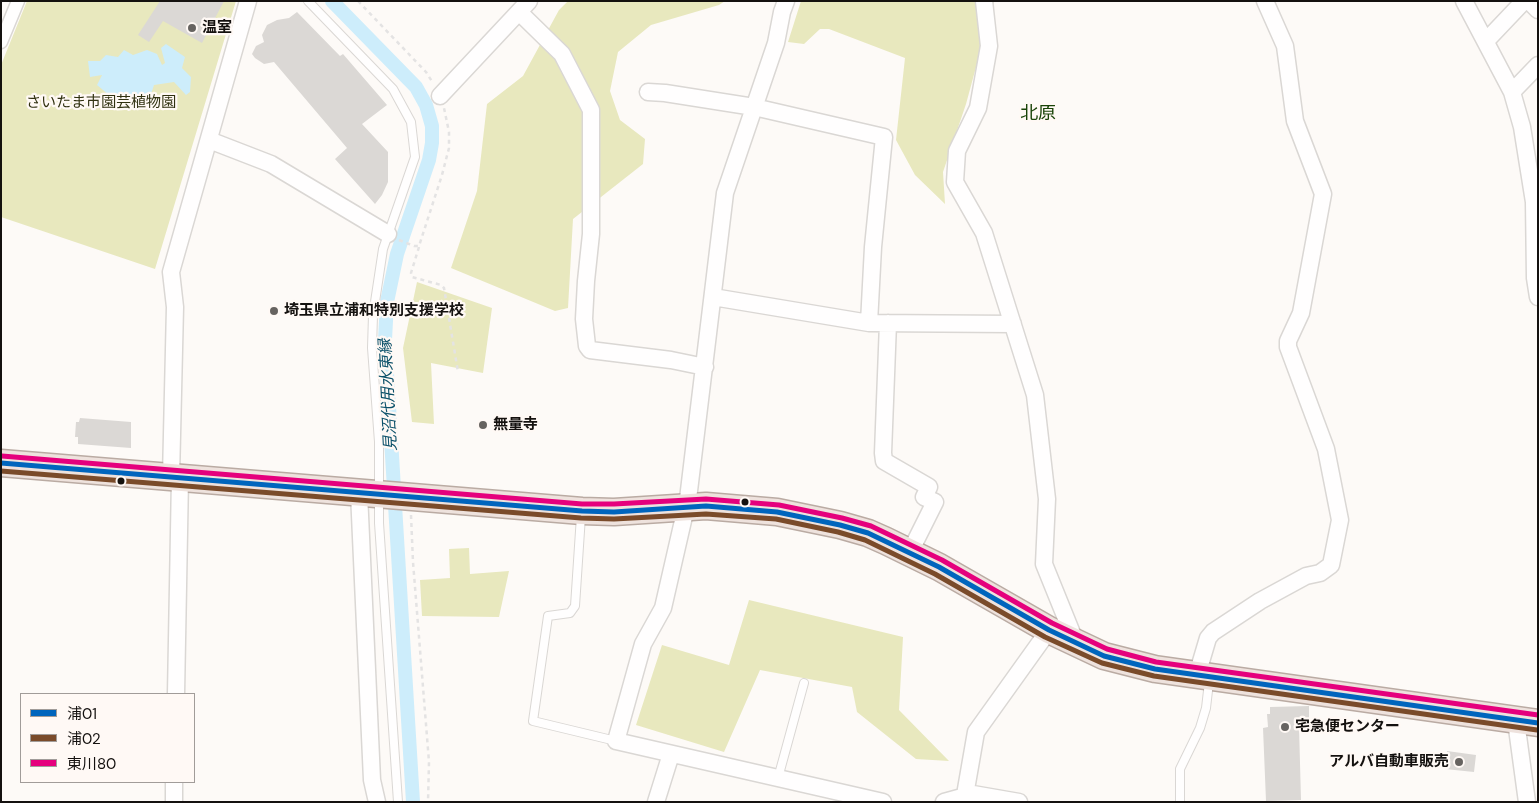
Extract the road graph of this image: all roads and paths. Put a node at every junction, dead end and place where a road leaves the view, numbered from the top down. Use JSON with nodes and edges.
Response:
{"nodes":[{"id":1,"x":18,"y":1,"type":"edge"},
{"id":2,"x":248,"y":1,"type":"edge"},
{"id":3,"x":308,"y":1,"type":"edge"},
{"id":4,"x":786,"y":1,"type":"edge"},
{"id":5,"x":984,"y":1,"type":"edge"},
{"id":6,"x":1265,"y":1,"type":"edge"},
{"id":7,"x":1464,"y":1,"type":"edge"},
{"id":8,"x":1524,"y":1,"type":"edge"},
{"id":9,"x":1529,"y":1,"type":"edge"},
{"id":10,"x":524,"y":6,"type":"edge"},
{"id":11,"x":1538,"y":10,"type":"edge"},
{"id":12,"x":1486,"y":41,"type":"junction"},
{"id":13,"x":1,"y":42,"type":"edge"},
{"id":14,"x":1535,"y":73,"type":"edge"},
{"id":15,"x":648,"y":92,"type":"dead end"},
{"id":16,"x":1512,"y":92,"type":"junction"},
{"id":17,"x":440,"y":96,"type":"dead end"},
{"id":18,"x":754,"y":107,"type":"junction"},
{"id":19,"x":209,"y":140,"type":"junction"},
{"id":20,"x":1532,"y":150,"type":"edge"},
{"id":21,"x":1536,"y":201,"type":"edge"},
{"id":22,"x":388,"y":234,"type":"junction"},
{"id":23,"x":419,"y":246,"type":"dead end"},
{"id":24,"x":1536,"y":253,"type":"edge"},
{"id":25,"x":713,"y":297,"type":"junction"},
{"id":26,"x":1538,"y":297,"type":"edge"},
{"id":27,"x":869,"y":323,"type":"junction"},
{"id":28,"x":888,"y":323,"type":"junction"},
{"id":29,"x":1013,"y":324,"type":"junction"},
{"id":30,"x":704,"y":366,"type":"junction"},
{"id":31,"x":458,"y":372,"type":"dead end"},
{"id":32,"x":1,"y":462,"type":"edge"},
{"id":33,"x":175,"y":478,"type":"junction"},
{"id":34,"x":388,"y":498,"type":"junction"},
{"id":35,"x":687,"y":506,"type":"junction"},
{"id":36,"x":582,"y":511,"type":"junction"},
{"id":37,"x":379,"y":523,"type":"junction"},
{"id":38,"x":360,"y":524,"type":"junction"},
{"id":39,"x":910,"y":552,"type":"junction"},
{"id":40,"x":1049,"y":630,"type":"junction"},
{"id":41,"x":1076,"y":643,"type":"junction"},
{"id":42,"x":1203,"y":675,"type":"junction"},
{"id":43,"x":804,"y":683,"type":"dead end"},
{"id":44,"x":176,"y":693,"type":"edge"},
{"id":45,"x":1527,"y":722,"type":"edge"},
{"id":46,"x":616,"y":741,"type":"junction"},
{"id":47,"x":671,"y":754,"type":"junction"},
{"id":48,"x":778,"y":778,"type":"junction"},
{"id":49,"x":174,"y":783,"type":"edge"},
{"id":50,"x":965,"y":795,"type":"junction"},
{"id":51,"x":174,"y":802,"type":"edge"},
{"id":52,"x":377,"y":802,"type":"edge"},
{"id":53,"x":398,"y":802,"type":"edge"},
{"id":54,"x":428,"y":802,"type":"edge"},
{"id":55,"x":656,"y":802,"type":"edge"},
{"id":56,"x":883,"y":802,"type":"edge"},
{"id":57,"x":944,"y":802,"type":"edge"},
{"id":58,"x":1019,"y":802,"type":"edge"},
{"id":59,"x":1180,"y":802,"type":"edge"},
{"id":60,"x":1527,"y":802,"type":"edge"}],
"edges":[{"from":1,"to":13,"type":"street"},
{"from":2,"to":19,"type":"street"},
{"from":3,"to":22,"type":"lane"},
{"from":4,"to":18,"type":"street"},
{"from":5,"to":29,"type":"street"},
{"from":6,"to":42,"type":"street"},
{"from":7,"to":12,"type":"street"},
{"from":8,"to":12,"type":"street"},
{"from":9,"to":11,"type":"street"},
{"from":10,"to":17,"type":"street"},
{"from":10,"to":30,"type":"street"},
{"from":12,"to":16,"type":"street"},
{"from":14,"to":16,"type":"street"},
{"from":15,"to":18,"type":"street"},
{"from":16,"to":20,"type":"street"},
{"from":18,"to":25,"type":"street"},
{"from":18,"to":27,"type":"street"},
{"from":19,"to":22,"type":"street"},
{"from":19,"to":33,"type":"street"},
{"from":20,"to":21,"type":"street"},
{"from":21,"to":24,"type":"street"},
{"from":22,"to":34,"type":"lane"},
{"from":23,"to":31,"type":"path"},
{"from":24,"to":26,"type":"street"},
{"from":25,"to":27,"type":"street"},
{"from":25,"to":30,"type":"street"},
{"from":27,"to":28,"type":"street"},
{"from":28,"to":29,"type":"street"},
{"from":28,"to":39,"type":"street"},
{"from":29,"to":41,"type":"street"},
{"from":30,"to":35,"type":"street"},
{"from":32,"to":33,"type":"highway"},
{"from":33,"to":34,"type":"highway"},
{"from":33,"to":44,"type":"street"},
{"from":34,"to":36,"type":"highway"},
{"from":34,"to":37,"type":"lane"},
{"from":34,"to":38,"type":"street"},
{"from":34,"to":54,"type":"path"},
{"from":35,"to":36,"type":"highway"},
{"from":35,"to":39,"type":"highway"},
{"from":35,"to":46,"type":"street"},
{"from":36,"to":46,"type":"lane"},
{"from":37,"to":38,"type":"lane"},
{"from":37,"to":53,"type":"lane"},
{"from":38,"to":52,"type":"street"},
{"from":39,"to":40,"type":"highway"},
{"from":40,"to":41,"type":"highway"},
{"from":40,"to":50,"type":"street"},
{"from":41,"to":42,"type":"highway"},
{"from":42,"to":45,"type":"highway"},
{"from":42,"to":59,"type":"lane"},
{"from":43,"to":48,"type":"lane"},
{"from":45,"to":60,"type":"street"},
{"from":46,"to":47,"type":"street"},
{"from":47,"to":48,"type":"street"},
{"from":47,"to":55,"type":"street"},
{"from":48,"to":56,"type":"street"},
{"from":49,"to":51,"type":"street"},
{"from":50,"to":57,"type":"street"},
{"from":50,"to":58,"type":"street"}]}
